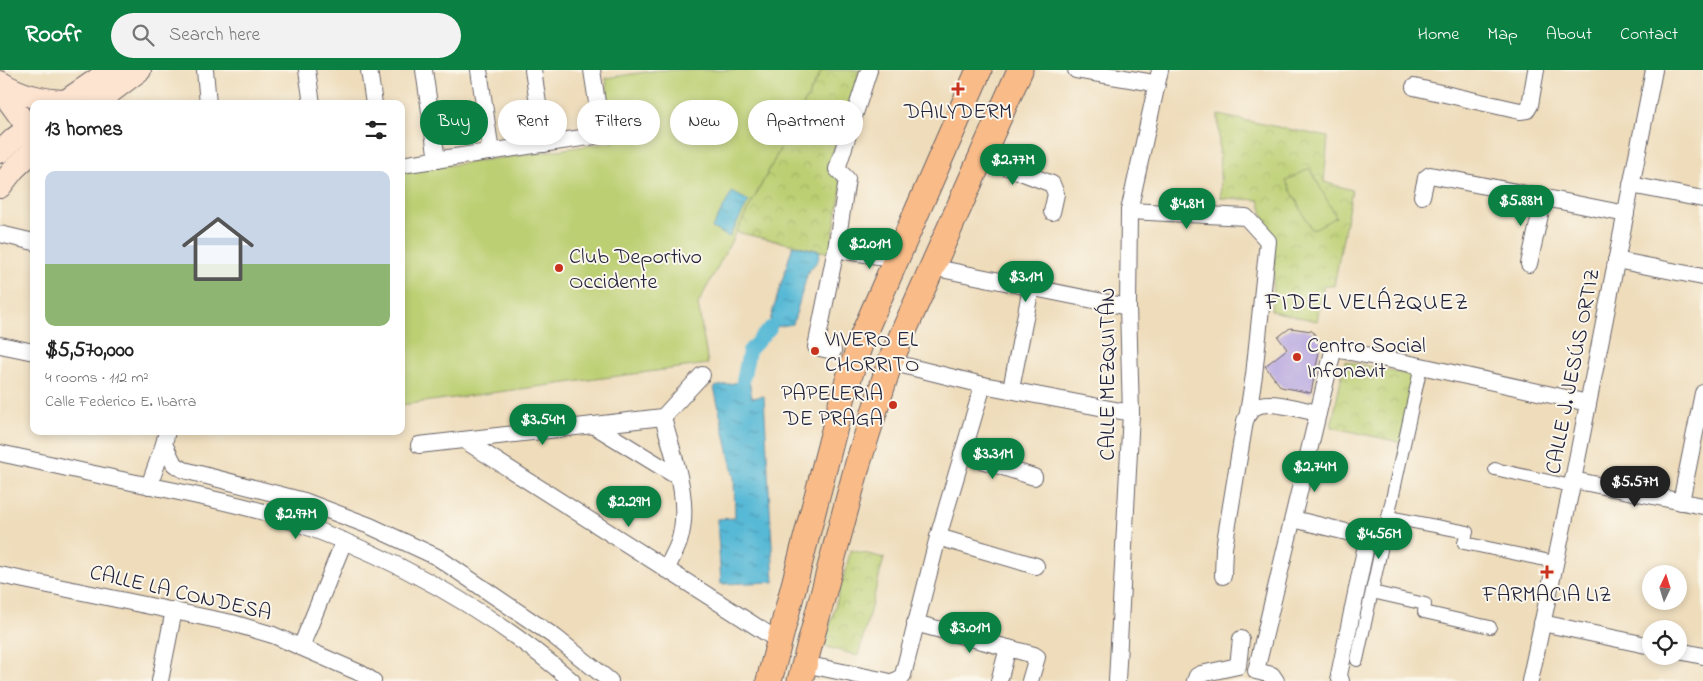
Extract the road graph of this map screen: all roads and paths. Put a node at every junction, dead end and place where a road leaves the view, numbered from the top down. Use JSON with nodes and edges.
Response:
{"nodes":[{"id":1,"x":111,"y":70,"type":"edge"},
{"id":2,"x":140,"y":70,"type":"edge"},
{"id":3,"x":205,"y":70,"type":"edge"},
{"id":4,"x":307,"y":70,"type":"edge"},
{"id":5,"x":369,"y":70,"type":"edge"},
{"id":6,"x":424,"y":70,"type":"edge"},
{"id":7,"x":479,"y":70,"type":"edge"},
{"id":8,"x":533,"y":70,"type":"edge"},
{"id":9,"x":594,"y":70,"type":"edge"},
{"id":10,"x":870,"y":70,"type":"edge"},
{"id":11,"x":979,"y":70,"type":"edge"},
{"id":12,"x":1020,"y":70,"type":"edge"},
{"id":13,"x":1076,"y":70,"type":"edge"},
{"id":14,"x":1160,"y":70,"type":"edge"},
{"id":15,"x":1536,"y":70,"type":"edge"},
{"id":16,"x":1654,"y":70,"type":"edge"},
{"id":17,"x":0,"y":82,"type":"edge"},
{"id":18,"x":1148,"y":82,"type":"dead end"},
{"id":19,"x":1414,"y":87,"type":"dead end"},
{"id":20,"x":0,"y":89,"type":"edge"},
{"id":21,"x":52,"y":100,"type":"edge"},
{"id":22,"x":68,"y":100,"type":"edge"},
{"id":23,"x":100,"y":100,"type":"edge"},
{"id":24,"x":208,"y":100,"type":"edge"},
{"id":25,"x":311,"y":100,"type":"edge"},
{"id":26,"x":373,"y":100,"type":"edge"},
{"id":27,"x":537,"y":100,"type":"edge"},
{"id":28,"x":30,"y":126,"type":"edge"},
{"id":29,"x":30,"y":130,"type":"edge"},
{"id":30,"x":567,"y":140,"type":"edge"},
{"id":31,"x":537,"y":145,"type":"edge"},
{"id":32,"x":0,"y":152,"type":"edge"},
{"id":33,"x":491,"y":152,"type":"junction"},
{"id":34,"x":30,"y":154,"type":"edge"},
{"id":35,"x":981,"y":157,"type":"junction"},
{"id":36,"x":437,"y":160,"type":"junction"},
{"id":37,"x":405,"y":164,"type":"edge"},
{"id":38,"x":1,"y":184,"type":"edge"},
{"id":39,"x":1631,"y":185,"type":"junction"},
{"id":40,"x":1422,"y":196,"type":"dead end"},
{"id":41,"x":1544,"y":197,"type":"junction"},
{"id":42,"x":1703,"y":199,"type":"edge"},
{"id":43,"x":1129,"y":211,"type":"junction"},
{"id":44,"x":1052,"y":212,"type":"dead end"},
{"id":45,"x":1626,"y":214,"type":"junction"},
{"id":46,"x":0,"y":234,"type":"edge"},
{"id":47,"x":30,"y":241,"type":"edge"},
{"id":48,"x":846,"y":250,"type":"dead end"},
{"id":49,"x":898,"y":259,"type":"junction"},
{"id":50,"x":1616,"y":260,"type":"junction"},
{"id":51,"x":1529,"y":264,"type":"dead end"},
{"id":52,"x":931,"y":267,"type":"junction"},
{"id":53,"x":1703,"y":277,"type":"edge"},
{"id":54,"x":1031,"y":288,"type":"junction"},
{"id":55,"x":1128,"y":307,"type":"junction"},
{"id":56,"x":0,"y":345,"type":"edge"},
{"id":57,"x":30,"y":351,"type":"edge"},
{"id":58,"x":833,"y":351,"type":"dead end"},
{"id":59,"x":890,"y":362,"type":"junction"},
{"id":60,"x":1421,"y":366,"type":"junction"},
{"id":61,"x":702,"y":375,"type":"dead end"},
{"id":62,"x":983,"y":384,"type":"junction"},
{"id":63,"x":1011,"y":389,"type":"junction"},
{"id":64,"x":1703,"y":393,"type":"edge"},
{"id":65,"x":1588,"y":403,"type":"junction"},
{"id":66,"x":1131,"y":413,"type":"junction"},
{"id":67,"x":1248,"y":413,"type":"junction"},
{"id":68,"x":1318,"y":413,"type":"junction"},
{"id":69,"x":663,"y":416,"type":"junction"},
{"id":70,"x":594,"y":425,"type":"junction"},
{"id":71,"x":165,"y":438,"type":"edge"},
{"id":72,"x":464,"y":440,"type":"junction"},
{"id":73,"x":419,"y":445,"type":"dead end"},
{"id":74,"x":0,"y":453,"type":"edge"},
{"id":75,"x":962,"y":454,"type":"junction"},
{"id":76,"x":1495,"y":469,"type":"dead end"},
{"id":77,"x":1034,"y":477,"type":"dead end"},
{"id":78,"x":678,"y":478,"type":"junction"},
{"id":79,"x":1572,"y":483,"type":"junction"},
{"id":80,"x":149,"y":486,"type":"junction"},
{"id":81,"x":1681,"y":502,"type":"junction"},
{"id":82,"x":1703,"y":506,"type":"edge"},
{"id":83,"x":1388,"y":517,"type":"junction"},
{"id":84,"x":1293,"y":519,"type":"junction"},
{"id":85,"x":938,"y":537,"type":"junction"},
{"id":86,"x":344,"y":541,"type":"junction"},
{"id":87,"x":1555,"y":562,"type":"junction"},
{"id":88,"x":1036,"y":566,"type":"dead end"},
{"id":89,"x":666,"y":570,"type":"junction"},
{"id":90,"x":0,"y":575,"type":"edge"},
{"id":91,"x":1223,"y":576,"type":"dead end"},
{"id":92,"x":1372,"y":592,"type":"junction"},
{"id":93,"x":174,"y":610,"type":"junction"},
{"id":94,"x":915,"y":623,"type":"junction"},
{"id":95,"x":1542,"y":623,"type":"junction"},
{"id":96,"x":1490,"y":627,"type":"dead end"},
{"id":97,"x":1241,"y":639,"type":"dead end"},
{"id":98,"x":778,"y":641,"type":"junction"},
{"id":99,"x":1642,"y":644,"type":"edge"},
{"id":100,"x":301,"y":647,"type":"junction"},
{"id":101,"x":1008,"y":648,"type":"junction"},
{"id":102,"x":1687,"y":653,"type":"edge"},
{"id":103,"x":1703,"y":656,"type":"edge"},
{"id":104,"x":1357,"y":660,"type":"dead end"},
{"id":105,"x":589,"y":664,"type":"junction"},
{"id":106,"x":802,"y":672,"type":"edge"},
{"id":107,"x":160,"y":681,"type":"edge"},
{"id":108,"x":373,"y":681,"type":"edge"},
{"id":109,"x":572,"y":681,"type":"edge"},
{"id":110,"x":588,"y":681,"type":"edge"},
{"id":111,"x":610,"y":681,"type":"edge"},
{"id":112,"x":769,"y":681,"type":"edge"},
{"id":113,"x":886,"y":681,"type":"edge"},
{"id":114,"x":894,"y":681,"type":"edge"},
{"id":115,"x":998,"y":681,"type":"edge"},
{"id":116,"x":1030,"y":681,"type":"edge"},
{"id":117,"x":1117,"y":681,"type":"edge"},
{"id":118,"x":1195,"y":681,"type":"edge"},
{"id":119,"x":1276,"y":681,"type":"edge"},
{"id":120,"x":1341,"y":681,"type":"edge"},
{"id":121,"x":1530,"y":681,"type":"edge"}],
"edges":[{"from":1,"to":22,"type":"main road"},
{"from":2,"to":23,"type":"main road"},
{"from":3,"to":24,"type":"street"},
{"from":4,"to":25,"type":"street"},
{"from":5,"to":26,"type":"street"},
{"from":6,"to":36,"type":"street"},
{"from":7,"to":33,"type":"street"},
{"from":8,"to":27,"type":"street"},
{"from":9,"to":30,"type":"street"},
{"from":10,"to":58,"type":"street"},
{"from":11,"to":49,"type":"main road"},
{"from":12,"to":35,"type":"main road"},
{"from":13,"to":18,"type":"street"},
{"from":14,"to":43,"type":"street","name":"CALLE MEZQUITÁN"},
{"from":15,"to":19,"type":"street"},
{"from":16,"to":39,"type":"street","name":"CALLE J. JESÚS ORTIZ"},
{"from":17,"to":21,"type":"main road"},
{"from":20,"to":28,"type":"main road"},
{"from":29,"to":32,"type":"main road"},
{"from":31,"to":33,"type":"street"},
{"from":33,"to":36,"type":"street"},
{"from":34,"to":38,"type":"main road"},
{"from":35,"to":44,"type":"street"},
{"from":35,"to":52,"type":"main road"},
{"from":36,"to":37,"type":"street"},
{"from":39,"to":42,"type":"street"},
{"from":39,"to":45,"type":"street","name":"CALLE J. JESÚS ORTIZ"},
{"from":40,"to":41,"type":"street"},
{"from":41,"to":45,"type":"street"},
{"from":41,"to":51,"type":"street"},
{"from":43,"to":55,"type":"street","name":"CALLE MEZQUITÁN"},
{"from":43,"to":67,"type":"street"},
{"from":45,"to":50,"type":"street","name":"CALLE J. JESÚS ORTIZ"},
{"from":46,"to":47,"type":"street"},
{"from":48,"to":49,"type":"street"},
{"from":49,"to":98,"type":"main road"},
{"from":50,"to":53,"type":"street"},
{"from":50,"to":65,"type":"street","name":"CALLE J. JESÚS ORTIZ"},
{"from":52,"to":54,"type":"street"},
{"from":52,"to":59,"type":"main road"},
{"from":54,"to":55,"type":"street"},
{"from":54,"to":63,"type":"street"},
{"from":55,"to":66,"type":"street","name":"CALLE MEZQUITÁN"},
{"from":56,"to":57,"type":"street"},
{"from":59,"to":62,"type":"street"},
{"from":59,"to":106,"type":"main road"},
{"from":60,"to":65,"type":"street"},
{"from":60,"to":68,"type":"street"},
{"from":60,"to":83,"type":"street"},
{"from":61,"to":69,"type":"street"},
{"from":62,"to":63,"type":"street"},
{"from":62,"to":75,"type":"street"},
{"from":63,"to":66,"type":"street"},
{"from":64,"to":81,"type":"street"},
{"from":65,"to":79,"type":"street","name":"CALLE J. JESÚS ORTIZ"},
{"from":66,"to":117,"type":"street","name":"CALLE MEZQUITÁN"},
{"from":67,"to":68,"type":"street"},
{"from":67,"to":91,"type":"street"},
{"from":68,"to":84,"type":"street"},
{"from":69,"to":70,"type":"street"},
{"from":69,"to":78,"type":"street"},
{"from":70,"to":72,"type":"street"},
{"from":70,"to":78,"type":"street"},
{"from":71,"to":80,"type":"street"},
{"from":71,"to":105,"type":"street"},
{"from":72,"to":73,"type":"street"},
{"from":72,"to":89,"type":"street"},
{"from":74,"to":80,"type":"street"},
{"from":75,"to":77,"type":"street"},
{"from":75,"to":85,"type":"street"},
{"from":76,"to":79,"type":"street"},
{"from":78,"to":89,"type":"street"},
{"from":79,"to":81,"type":"street"},
{"from":79,"to":87,"type":"street","name":"CALLE J. JESÚS ORTIZ"},
{"from":80,"to":86,"type":"street"},
{"from":81,"to":82,"type":"street"},
{"from":83,"to":87,"type":"street"},
{"from":83,"to":92,"type":"street"},
{"from":84,"to":119,"type":"street"},
{"from":84,"to":120,"type":"street"},
{"from":85,"to":88,"type":"street"},
{"from":85,"to":94,"type":"street"},
{"from":86,"to":100,"type":"street"},
{"from":86,"to":109,"type":"street"},
{"from":87,"to":95,"type":"street","name":"CALLE J. JESÚS ORTIZ"},
{"from":89,"to":98,"type":"street"},
{"from":90,"to":93,"type":"street","name":"CALLE LA CONDESA"},
{"from":92,"to":96,"type":"street"},
{"from":92,"to":104,"type":"street"},
{"from":93,"to":100,"type":"street","name":"CALLE LA CONDESA"},
{"from":93,"to":107,"type":"street"},
{"from":94,"to":101,"type":"street"},
{"from":94,"to":114,"type":"street"},
{"from":95,"to":99,"type":"street"},
{"from":95,"to":121,"type":"street","name":"CALLE J. JESÚS ORTIZ"},
{"from":97,"to":118,"type":"street"},
{"from":98,"to":112,"type":"main road"},
{"from":100,"to":108,"type":"street","name":"CALLE LA CONDESA"},
{"from":101,"to":115,"type":"street"},
{"from":101,"to":116,"type":"street"},
{"from":102,"to":103,"type":"street"},
{"from":105,"to":110,"type":"street"},
{"from":105,"to":111,"type":"street"},
{"from":106,"to":113,"type":"street"}]}
